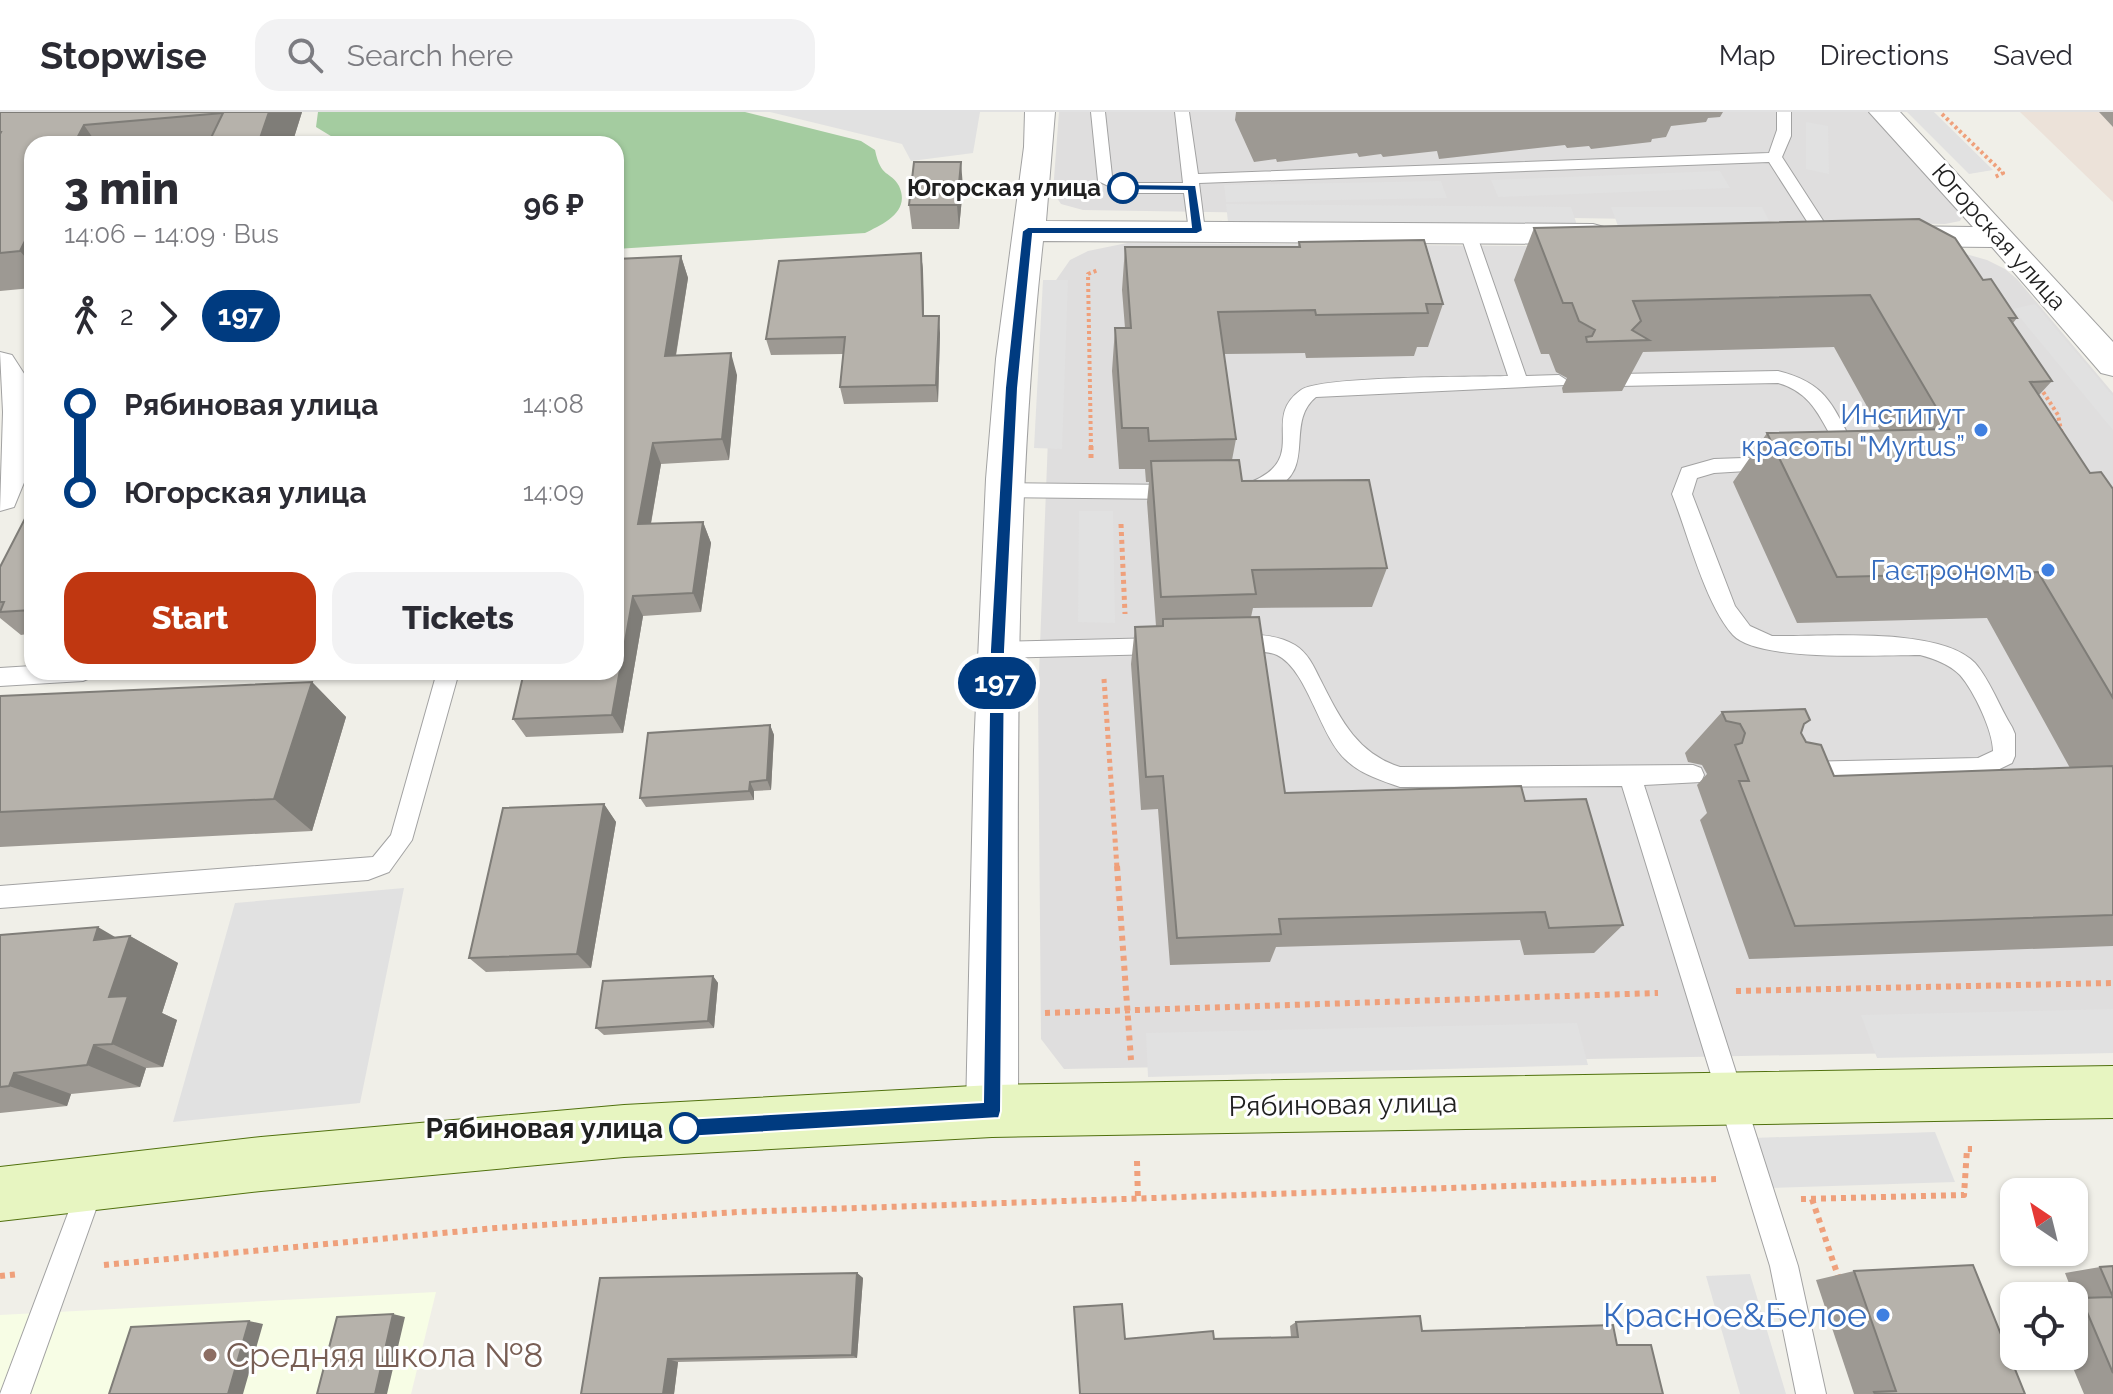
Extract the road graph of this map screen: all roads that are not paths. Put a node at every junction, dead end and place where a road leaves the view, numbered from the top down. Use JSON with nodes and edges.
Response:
{"nodes":[{"id":1,"x":1040,"y":112,"type":"edge"},
{"id":2,"x":1098,"y":112,"type":"edge"},
{"id":3,"x":1182,"y":112,"type":"edge"},
{"id":4,"x":1784,"y":112,"type":"edge"},
{"id":5,"x":1884,"y":112,"type":"edge"},
{"id":6,"x":1774,"y":157,"type":"junction"},
{"id":7,"x":1192,"y":183,"type":"junction"},
{"id":8,"x":1028,"y":231,"type":"junction"},
{"id":9,"x":1197,"y":231,"type":"junction"},
{"id":10,"x":1468,"y":233,"type":"junction"},
{"id":11,"x":1623,"y":234,"type":"edge"},
{"id":12,"x":1809,"y":236,"type":"joint"},
{"id":13,"x":2001,"y":237,"type":"junction"},
{"id":14,"x":0,"y":364,"type":"edge"},
{"id":15,"x":2113,"y":364,"type":"edge"},
{"id":16,"x":1618,"y":380,"type":"edge"},
{"id":17,"x":1559,"y":381,"type":"dead end"},
{"id":18,"x":1519,"y":382,"type":"junction"},
{"id":19,"x":24,"y":404,"type":"edge"},
{"id":20,"x":24,"y":430,"type":"edge"},
{"id":21,"x":1824,"y":462,"type":"edge"},
{"id":22,"x":1793,"y":463,"type":"edge"},
{"id":23,"x":1005,"y":490,"type":"junction"},
{"id":24,"x":1236,"y":490,"type":"edge"},
{"id":25,"x":1188,"y":491,"type":"edge"},
{"id":26,"x":0,"y":497,"type":"edge"},
{"id":27,"x":1214,"y":644,"type":"edge"},
{"id":28,"x":1185,"y":645,"type":"edge"},
{"id":29,"x":998,"y":650,"type":"junction"},
{"id":30,"x":24,"y":676,"type":"edge"},
{"id":31,"x":0,"y":677,"type":"edge"},
{"id":32,"x":446,"y":680,"type":"edge"},
{"id":33,"x":1787,"y":773,"type":"edge"},
{"id":34,"x":1693,"y":775,"type":"dead end"},
{"id":35,"x":1630,"y":776,"type":"junction"},
{"id":36,"x":0,"y":897,"type":"edge"},
{"id":37,"x":2113,"y":1092,"type":"edge"},
{"id":38,"x":1731,"y":1100,"type":"junction"},
{"id":39,"x":992,"y":1111,"type":"junction"},
{"id":40,"x":93,"y":1183,"type":"junction"},
{"id":41,"x":0,"y":1194,"type":"edge"},
{"id":42,"x":15,"y":1394,"type":"edge"},
{"id":43,"x":1811,"y":1394,"type":"edge"}],
"edges":[{"from":1,"to":8,"type":"street"},
{"from":2,"to":7,"type":"lane"},
{"from":3,"to":7,"type":"lane"},
{"from":4,"to":6,"type":"lane"},
{"from":5,"to":13,"type":"street","name":"Югорская улица"},
{"from":6,"to":7,"type":"lane"},
{"from":6,"to":12,"type":"lane"},
{"from":7,"to":9,"type":"lane"},
{"from":8,"to":9,"type":"street"},
{"from":8,"to":23,"type":"street"},
{"from":9,"to":10,"type":"street"},
{"from":10,"to":11,"type":"street"},
{"from":10,"to":18,"type":"lane"},
{"from":12,"to":13,"type":"street"},
{"from":13,"to":15,"type":"street","name":"Югорская улица"},
{"from":14,"to":19,"type":"street"},
{"from":16,"to":21,"type":"lane"},
{"from":17,"to":18,"type":"lane"},
{"from":18,"to":24,"type":"lane"},
{"from":20,"to":26,"type":"street"},
{"from":22,"to":33,"type":"lane"},
{"from":23,"to":25,"type":"lane"},
{"from":23,"to":29,"type":"street"},
{"from":27,"to":35,"type":"lane"},
{"from":28,"to":29,"type":"lane"},
{"from":29,"to":39,"type":"street"},
{"from":30,"to":31,"type":"lane"},
{"from":32,"to":36,"type":"lane"},
{"from":34,"to":35,"type":"lane"},
{"from":35,"to":38,"type":"lane"},
{"from":37,"to":38,"type":"street","name":"Рябиновая улица"},
{"from":38,"to":39,"type":"street","name":"Рябиновая улица"},
{"from":38,"to":43,"type":"lane"},
{"from":39,"to":40,"type":"street","name":"Рябиновая улица"},
{"from":40,"to":41,"type":"street","name":"Рябиновая улица"},
{"from":40,"to":42,"type":"lane"}]}
